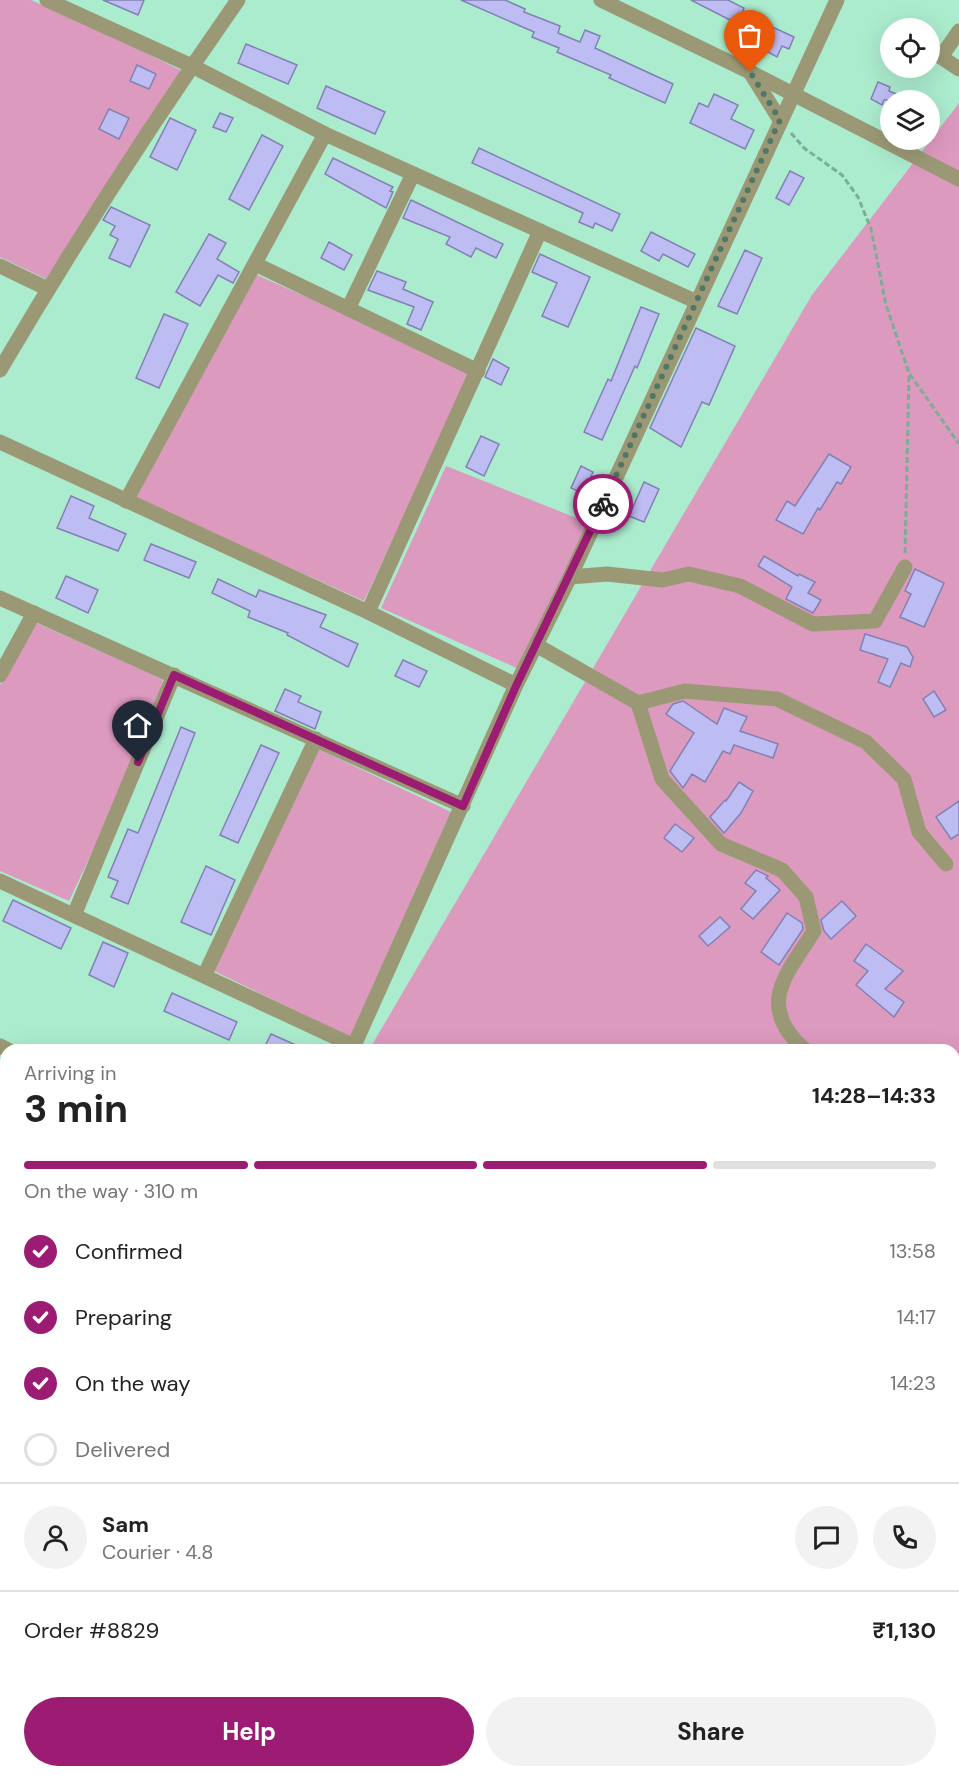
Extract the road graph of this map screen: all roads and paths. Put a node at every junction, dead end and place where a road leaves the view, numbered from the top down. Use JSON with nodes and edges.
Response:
{"nodes":[{"id":1,"x":47,"y":0,"type":"edge"},
{"id":2,"x":238,"y":0,"type":"edge"},
{"id":3,"x":601,"y":0,"type":"edge"},
{"id":4,"x":837,"y":0,"type":"edge"},
{"id":5,"x":959,"y":31,"type":"edge"},
{"id":6,"x":192,"y":66,"type":"junction"},
{"id":7,"x":959,"y":69,"type":"edge"},
{"id":8,"x":750,"y":72,"type":"junction"},
{"id":9,"x":792,"y":94,"type":"junction"},
{"id":10,"x":780,"y":120,"type":"junction"},
{"id":11,"x":325,"y":134,"type":"junction"},
{"id":12,"x":413,"y":174,"type":"junction"},
{"id":13,"x":959,"y":179,"type":"edge"},
{"id":14,"x":540,"y":231,"type":"junction"},
{"id":15,"x":255,"y":264,"type":"junction"},
{"id":16,"x":0,"y":266,"type":"edge"},
{"id":17,"x":48,"y":289,"type":"junction"},
{"id":18,"x":695,"y":301,"type":"junction"},
{"id":19,"x":348,"y":309,"type":"junction"},
{"id":20,"x":0,"y":370,"type":"edge"},
{"id":21,"x":478,"y":371,"type":"junction"},
{"id":22,"x":909,"y":373,"type":"junction"},
{"id":23,"x":0,"y":442,"type":"edge"},
{"id":24,"x":959,"y":444,"type":"edge"},
{"id":25,"x":126,"y":501,"type":"junction"},
{"id":26,"x":905,"y":567,"type":"joint"},
{"id":27,"x":570,"y":577,"type":"junction"},
{"id":28,"x":0,"y":598,"type":"edge"},
{"id":29,"x":368,"y":612,"type":"junction"},
{"id":30,"x":34,"y":613,"type":"junction"},
{"id":31,"x":536,"y":645,"type":"junction"},
{"id":32,"x":0,"y":675,"type":"edge"},
{"id":33,"x":174,"y":675,"type":"junction"},
{"id":34,"x":516,"y":686,"type":"junction"},
{"id":35,"x":638,"y":703,"type":"junction"},
{"id":36,"x":316,"y":739,"type":"junction"},
{"id":37,"x":463,"y":806,"type":"junction"},
{"id":38,"x":946,"y":864,"type":"dead end"},
{"id":39,"x":0,"y":881,"type":"edge"},
{"id":40,"x":74,"y":915,"type":"junction"},
{"id":41,"x":205,"y":974,"type":"junction"},
{"id":42,"x":345,"y":1044,"type":"edge"},
{"id":43,"x":355,"y":1044,"type":"edge"},
{"id":44,"x":800,"y":1044,"type":"edge"}],
"edges":[{"from":1,"to":6,"type":"street"},
{"from":2,"to":6,"type":"street"},
{"from":3,"to":8,"type":"street"},
{"from":4,"to":9,"type":"street"},
{"from":5,"to":7,"type":"street"},
{"from":6,"to":11,"type":"street"},
{"from":6,"to":17,"type":"street"},
{"from":8,"to":9,"type":"street"},
{"from":8,"to":10,"type":"street"},
{"from":9,"to":10,"type":"street"},
{"from":9,"to":13,"type":"street"},
{"from":10,"to":18,"type":"street"},
{"from":10,"to":22,"type":"path"},
{"from":11,"to":12,"type":"street"},
{"from":11,"to":15,"type":"street"},
{"from":12,"to":14,"type":"street"},
{"from":12,"to":19,"type":"street"},
{"from":14,"to":18,"type":"street"},
{"from":14,"to":21,"type":"street"},
{"from":15,"to":19,"type":"street"},
{"from":15,"to":25,"type":"street"},
{"from":16,"to":17,"type":"street"},
{"from":17,"to":20,"type":"street"},
{"from":18,"to":27,"type":"street"},
{"from":19,"to":21,"type":"street"},
{"from":21,"to":29,"type":"street"},
{"from":22,"to":24,"type":"path"},
{"from":22,"to":26,"type":"path"},
{"from":23,"to":25,"type":"street"},
{"from":25,"to":29,"type":"street"},
{"from":26,"to":27,"type":"street"},
{"from":27,"to":31,"type":"street"},
{"from":28,"to":30,"type":"street"},
{"from":29,"to":34,"type":"street"},
{"from":30,"to":32,"type":"street"},
{"from":30,"to":33,"type":"street"},
{"from":31,"to":34,"type":"street"},
{"from":31,"to":35,"type":"street"},
{"from":33,"to":36,"type":"street"},
{"from":33,"to":40,"type":"street"},
{"from":34,"to":37,"type":"street"},
{"from":35,"to":38,"type":"street"},
{"from":35,"to":44,"type":"street"},
{"from":36,"to":37,"type":"street"},
{"from":36,"to":41,"type":"street"},
{"from":37,"to":43,"type":"street"},
{"from":39,"to":40,"type":"street"},
{"from":40,"to":41,"type":"street"},
{"from":41,"to":42,"type":"street"}]}
